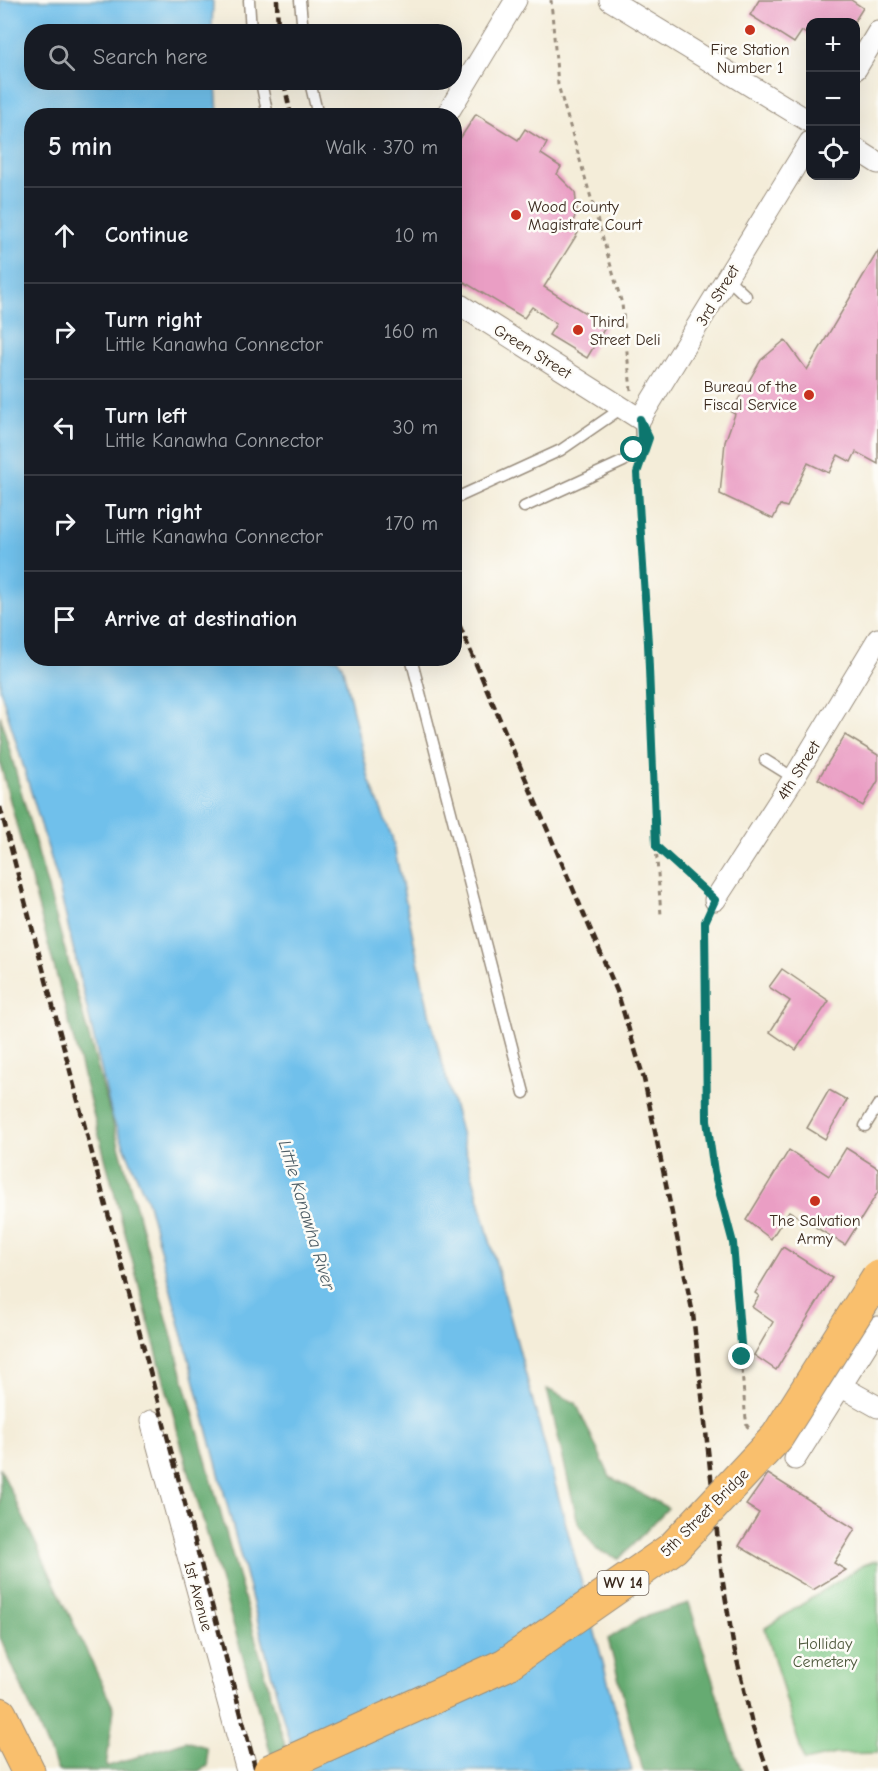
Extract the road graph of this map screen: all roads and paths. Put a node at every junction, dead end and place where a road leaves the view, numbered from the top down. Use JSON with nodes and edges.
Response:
{"nodes":[{"id":1,"x":249,"y":0,"type":"edge"},
{"id":2,"x":300,"y":0,"type":"edge"},
{"id":3,"x":516,"y":0,"type":"edge"},
{"id":4,"x":551,"y":0,"type":"edge"},
{"id":5,"x":610,"y":0,"type":"edge"},
{"id":6,"x":250,"y":24,"type":"edge"},
{"id":7,"x":302,"y":24,"type":"edge"},
{"id":8,"x":878,"y":32,"type":"edge"},
{"id":9,"x":860,"y":61,"type":"edge"},
{"id":10,"x":462,"y":89,"type":"edge"},
{"id":11,"x":263,"y":90,"type":"edge"},
{"id":12,"x":312,"y":90,"type":"edge"},
{"id":13,"x":462,"y":90,"type":"edge"},
{"id":14,"x":266,"y":108,"type":"edge"},
{"id":15,"x":316,"y":108,"type":"edge"},
{"id":16,"x":451,"y":108,"type":"edge"},
{"id":17,"x":806,"y":120,"type":"edge"},
{"id":18,"x":806,"y":149,"type":"edge"},
{"id":19,"x":860,"y":152,"type":"edge"},
{"id":20,"x":878,"y":163,"type":"edge"},
{"id":21,"x":727,"y":278,"type":"junction"},
{"id":22,"x":746,"y":296,"type":"dead end"},
{"id":23,"x":462,"y":306,"type":"edge"},
{"id":24,"x":617,"y":404,"type":"junction"},
{"id":25,"x":640,"y":419,"type":"junction"},
{"id":26,"x":641,"y":463,"type":"dead end"},
{"id":27,"x":462,"y":495,"type":"edge"},
{"id":28,"x":524,"y":507,"type":"dead end"},
{"id":29,"x":878,"y":639,"type":"edge"},
{"id":30,"x":413,"y":666,"type":"edge"},
{"id":31,"x":765,"y":760,"type":"dead end"},
{"id":32,"x":794,"y":778,"type":"junction"},
{"id":33,"x":656,"y":846,"type":"junction"},
{"id":34,"x":715,"y":900,"type":"junction"},
{"id":35,"x":661,"y":915,"type":"dead end"},
{"id":36,"x":524,"y":1093,"type":"dead end"},
{"id":37,"x":878,"y":1105,"type":"edge"},
{"id":38,"x":865,"y":1126,"type":"dead end"},
{"id":39,"x":878,"y":1277,"type":"edge"},
{"id":40,"x":878,"y":1327,"type":"edge"},
{"id":41,"x":842,"y":1387,"type":"junction"},
{"id":42,"x":878,"y":1407,"type":"edge"},
{"id":43,"x":151,"y":1421,"type":"dead end"},
{"id":44,"x":757,"y":1433,"type":"dead end"},
{"id":45,"x":795,"y":1459,"type":"dead end"},
{"id":46,"x":0,"y":1714,"type":"edge"},
{"id":47,"x":28,"y":1771,"type":"edge"},
{"id":48,"x":247,"y":1771,"type":"edge"},
{"id":49,"x":270,"y":1771,"type":"edge"}],
"edges":[{"from":1,"to":6,"type":"lane"},
{"from":2,"to":7,"type":"lane"},
{"from":3,"to":10,"type":"street"},
{"from":4,"to":25,"type":"path"},
{"from":5,"to":17,"type":"street"},
{"from":8,"to":9,"type":"street"},
{"from":11,"to":14,"type":"lane"},
{"from":12,"to":15,"type":"lane"},
{"from":13,"to":16,"type":"street"},
{"from":18,"to":21,"type":"street","name":"3rd Street"},
{"from":19,"to":20,"type":"street"},
{"from":21,"to":22,"type":"lane"},
{"from":21,"to":25,"type":"street","name":"3rd Street"},
{"from":23,"to":24,"type":"street","name":"Green Street"},
{"from":24,"to":25,"type":"street"},
{"from":24,"to":27,"type":"lane"},
{"from":25,"to":28,"type":"lane"},
{"from":26,"to":33,"type":"path"},
{"from":29,"to":32,"type":"street","name":"4th Street"},
{"from":30,"to":36,"type":"lane"},
{"from":31,"to":32,"type":"lane"},
{"from":32,"to":34,"type":"street","name":"4th Street"},
{"from":33,"to":34,"type":"path"},
{"from":33,"to":35,"type":"path"},
{"from":34,"to":44,"type":"path"},
{"from":37,"to":38,"type":"lane"},
{"from":39,"to":49,"type":"main road","name":"5th Street Bridge","number":"WV 14","bridge":true},
{"from":40,"to":41,"type":"street"},
{"from":41,"to":42,"type":"street"},
{"from":41,"to":45,"type":"street"},
{"from":43,"to":48,"type":"street","name":"1st Avenue"},
{"from":46,"to":47,"type":"main road"}]}
